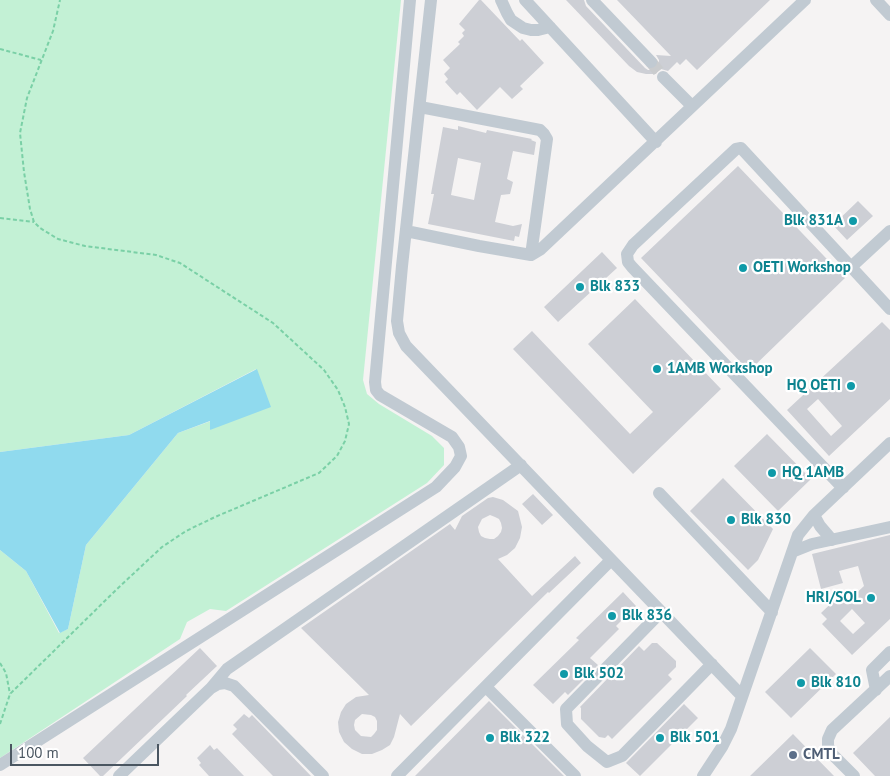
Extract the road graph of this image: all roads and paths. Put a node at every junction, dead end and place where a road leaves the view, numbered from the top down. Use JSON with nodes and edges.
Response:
{"nodes":[{"id":1,"x":60,"y":0,"type":"edge"},
{"id":2,"x":410,"y":0,"type":"edge"},
{"id":3,"x":431,"y":0,"type":"edge"},
{"id":4,"x":501,"y":0,"type":"edge"},
{"id":5,"x":524,"y":0,"type":"edge"},
{"id":6,"x":592,"y":0,"type":"edge"},
{"id":7,"x":805,"y":0,"type":"edge"},
{"id":8,"x":876,"y":0,"type":"edge"},
{"id":9,"x":890,"y":15,"type":"edge"},
{"id":10,"x":550,"y":27,"type":"junction"},
{"id":11,"x":0,"y":49,"type":"edge"},
{"id":12,"x":41,"y":60,"type":"junction"},
{"id":13,"x":651,"y":62,"type":"tunnel mouth"},
{"id":14,"x":664,"y":76,"type":"tunnel mouth"},
{"id":15,"x":692,"y":106,"type":"junction"},
{"id":16,"x":420,"y":108,"type":"junction"},
{"id":17,"x":656,"y":142,"type":"junction"},
{"id":18,"x":0,"y":218,"type":"edge"},
{"id":19,"x":34,"y":222,"type":"junction"},
{"id":20,"x":406,"y":231,"type":"junction"},
{"id":21,"x":890,"y":231,"type":"edge"},
{"id":22,"x":531,"y":255,"type":"junction"},
{"id":23,"x":851,"y":267,"type":"junction"},
{"id":24,"x":890,"y":309,"type":"edge"},
{"id":25,"x":890,"y":443,"type":"edge"},
{"id":26,"x":520,"y":465,"type":"junction"},
{"id":27,"x":843,"y":488,"type":"junction"},
{"id":28,"x":659,"y":493,"type":"dead end"},
{"id":29,"x":814,"y":515,"type":"junction"},
{"id":30,"x":890,"y":527,"type":"edge"},
{"id":31,"x":832,"y":540,"type":"junction"},
{"id":32,"x":792,"y":552,"type":"junction"},
{"id":33,"x":612,"y":560,"type":"junction"},
{"id":34,"x":661,"y":612,"type":"junction"},
{"id":35,"x":772,"y":612,"type":"junction"},
{"id":36,"x":890,"y":652,"type":"edge"},
{"id":37,"x":0,"y":663,"type":"edge"},
{"id":38,"x":712,"y":664,"type":"junction"},
{"id":39,"x":890,"y":676,"type":"edge"},
{"id":40,"x":486,"y":687,"type":"junction"},
{"id":41,"x":211,"y":688,"type":"junction"},
{"id":42,"x":876,"y":690,"type":"junction"},
{"id":43,"x":10,"y":694,"type":"junction"},
{"id":44,"x":742,"y":696,"type":"junction"},
{"id":45,"x":0,"y":724,"type":"edge"},
{"id":46,"x":0,"y":765,"type":"edge"},
{"id":47,"x":125,"y":774,"type":"edge"},
{"id":48,"x":323,"y":776,"type":"edge"},
{"id":49,"x":396,"y":776,"type":"edge"},
{"id":50,"x":575,"y":776,"type":"edge"},
{"id":51,"x":703,"y":776,"type":"edge"},
{"id":52,"x":854,"y":776,"type":"edge"}],
"edges":[{"from":1,"to":12,"type":"path"},
{"from":2,"to":46,"type":"lane"},
{"from":3,"to":16,"type":"lane"},
{"from":4,"to":10,"type":"lane"},
{"from":5,"to":10,"type":"lane"},
{"from":6,"to":13,"type":"lane"},
{"from":7,"to":15,"type":"lane"},
{"from":8,"to":9,"type":"lane"},
{"from":10,"to":17,"type":"lane"},
{"from":11,"to":12,"type":"path"},
{"from":12,"to":19,"type":"path"},
{"from":14,"to":15,"type":"lane"},
{"from":15,"to":17,"type":"lane"},
{"from":16,"to":20,"type":"lane"},
{"from":16,"to":22,"type":"lane"},
{"from":17,"to":22,"type":"lane"},
{"from":18,"to":19,"type":"path"},
{"from":19,"to":43,"type":"path"},
{"from":20,"to":22,"type":"lane"},
{"from":20,"to":26,"type":"lane"},
{"from":21,"to":23,"type":"lane"},
{"from":23,"to":24,"type":"lane"},
{"from":23,"to":27,"type":"lane"},
{"from":25,"to":27,"type":"lane"},
{"from":26,"to":33,"type":"lane"},
{"from":26,"to":41,"type":"lane"},
{"from":27,"to":29,"type":"lane"},
{"from":28,"to":35,"type":"lane"},
{"from":29,"to":31,"type":"lane"},
{"from":29,"to":32,"type":"lane"},
{"from":30,"to":31,"type":"lane"},
{"from":31,"to":32,"type":"lane"},
{"from":32,"to":35,"type":"lane"},
{"from":33,"to":34,"type":"lane"},
{"from":33,"to":40,"type":"lane"},
{"from":34,"to":38,"type":"lane"},
{"from":34,"to":38,"type":"lane"},
{"from":35,"to":44,"type":"lane"},
{"from":36,"to":42,"type":"lane"},
{"from":37,"to":43,"type":"path"},
{"from":38,"to":44,"type":"lane"},
{"from":39,"to":42,"type":"lane"},
{"from":40,"to":49,"type":"lane"},
{"from":40,"to":50,"type":"lane"},
{"from":41,"to":47,"type":"lane"},
{"from":41,"to":48,"type":"lane"},
{"from":42,"to":52,"type":"lane"},
{"from":43,"to":45,"type":"path"},
{"from":44,"to":51,"type":"lane"}]}
